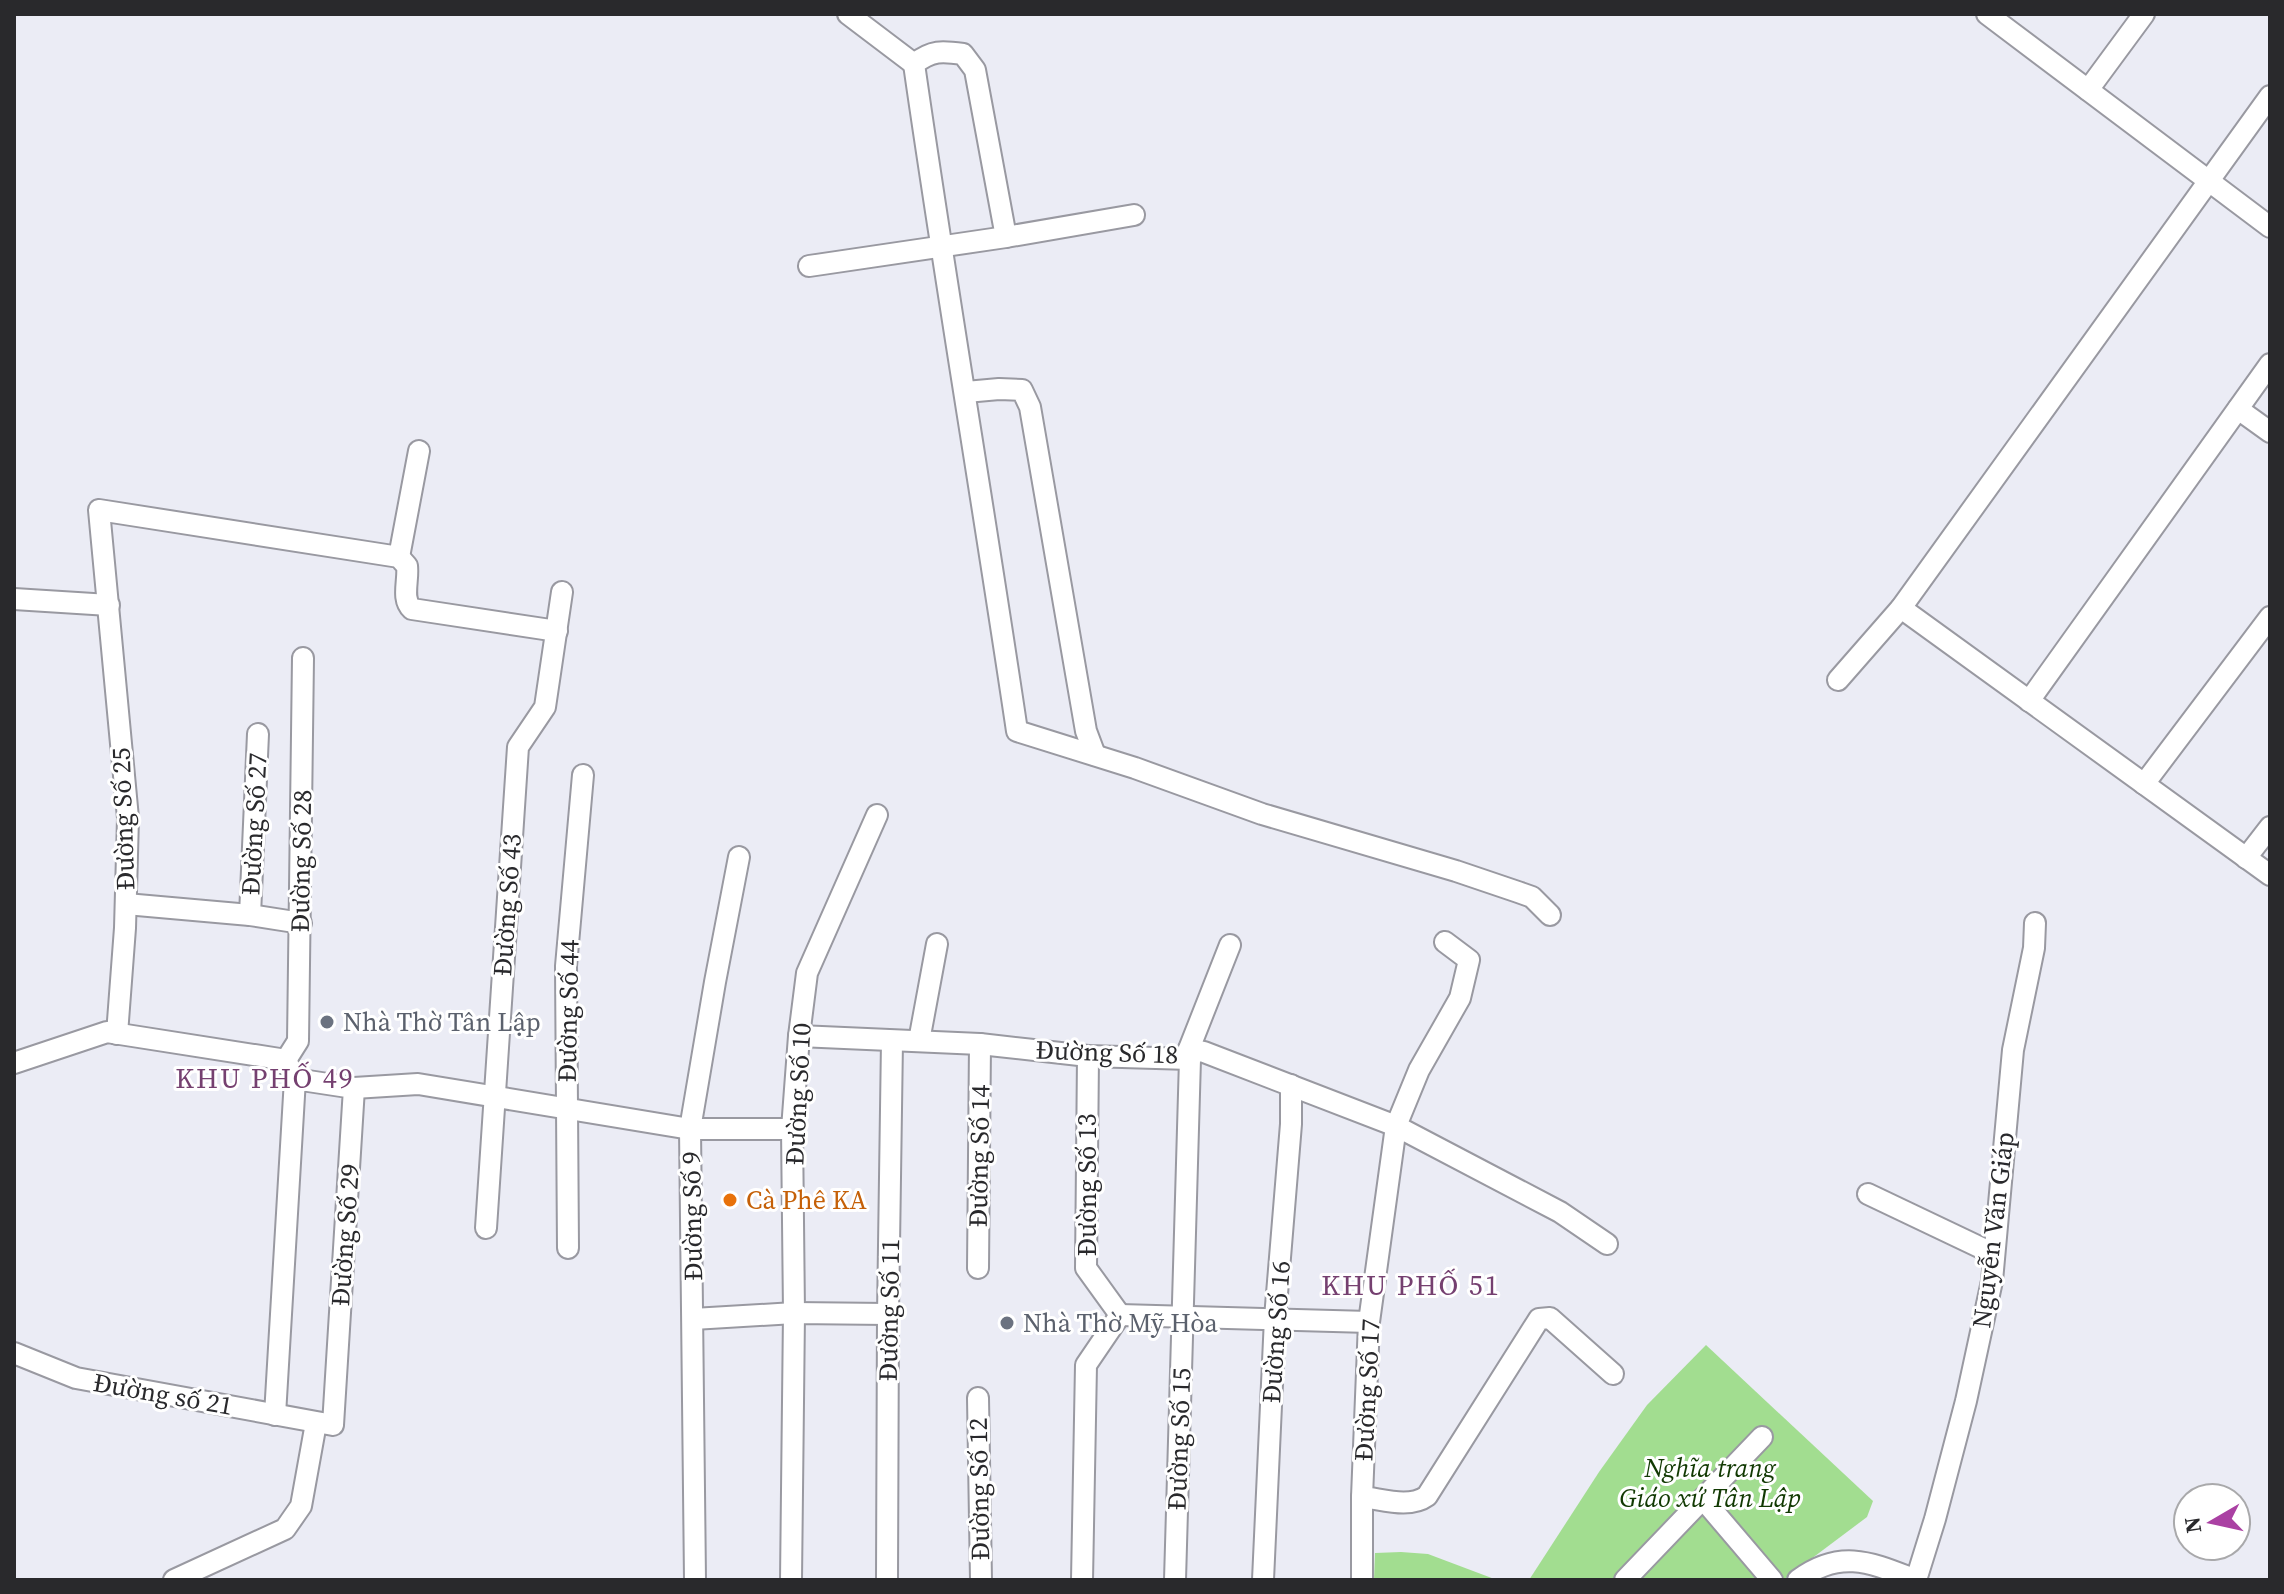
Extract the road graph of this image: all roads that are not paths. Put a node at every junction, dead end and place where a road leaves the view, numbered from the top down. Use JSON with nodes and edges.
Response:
{"nodes":[{"id":1,"x":848,"y":14,"type":"edge"},
{"id":2,"x":1987,"y":14,"type":"edge"},
{"id":3,"x":2144,"y":14,"type":"edge"},
{"id":4,"x":914,"y":64,"type":"junction"},
{"id":5,"x":2088,"y":90,"type":"junction"},
{"id":6,"x":2270,"y":96,"type":"edge"},
{"id":7,"x":2207,"y":181,"type":"junction"},
{"id":8,"x":1134,"y":215,"type":"dead end"},
{"id":9,"x":2270,"y":227,"type":"edge"},
{"id":10,"x":1006,"y":237,"type":"junction"},
{"id":11,"x":940,"y":247,"type":"junction"},
{"id":12,"x":809,"y":266,"type":"dead end"},
{"id":13,"x":2270,"y":364,"type":"edge"},
{"id":14,"x":966,"y":392,"type":"junction"},
{"id":15,"x":2238,"y":409,"type":"junction"},
{"id":16,"x":2270,"y":432,"type":"edge"},
{"id":17,"x":419,"y":451,"type":"dead end"},
{"id":18,"x":399,"y":557,"type":"junction"},
{"id":19,"x":562,"y":592,"type":"dead end"},
{"id":20,"x":14,"y":599,"type":"edge"},
{"id":21,"x":109,"y":605,"type":"junction"},
{"id":22,"x":1901,"y":608,"type":"junction"},
{"id":23,"x":2270,"y":617,"type":"edge"},
{"id":24,"x":557,"y":631,"type":"junction"},
{"id":25,"x":303,"y":658,"type":"dead end"},
{"id":26,"x":1838,"y":680,"type":"dead end"},
{"id":27,"x":2029,"y":701,"type":"junction"},
{"id":28,"x":258,"y":734,"type":"dead end"},
{"id":29,"x":1095,"y":755,"type":"junction"},
{"id":30,"x":583,"y":775,"type":"dead end"},
{"id":31,"x":2144,"y":784,"type":"junction"},
{"id":32,"x":877,"y":815,"type":"dead end"},
{"id":33,"x":2270,"y":827,"type":"edge"},
{"id":34,"x":739,"y":857,"type":"dead end"},
{"id":35,"x":2246,"y":858,"type":"junction"},
{"id":36,"x":2270,"y":875,"type":"edge"},
{"id":37,"x":126,"y":904,"type":"junction"},
{"id":38,"x":250,"y":915,"type":"junction"},
{"id":39,"x":1550,"y":915,"type":"dead end"},
{"id":40,"x":301,"y":923,"type":"junction"},
{"id":41,"x":2035,"y":923,"type":"dead end"},
{"id":42,"x":1445,"y":942,"type":"dead end"},
{"id":43,"x":937,"y":944,"type":"dead end"},
{"id":44,"x":1230,"y":945,"type":"dead end"},
{"id":45,"x":117,"y":1034,"type":"junction"},
{"id":46,"x":799,"y":1036,"type":"junction"},
{"id":47,"x":892,"y":1041,"type":"junction"},
{"id":48,"x":919,"y":1041,"type":"junction"},
{"id":49,"x":980,"y":1044,"type":"junction"},
{"id":50,"x":1190,"y":1054,"type":"junction"},
{"id":51,"x":1088,"y":1056,"type":"junction"},
{"id":52,"x":286,"y":1060,"type":"junction"},
{"id":53,"x":14,"y":1063,"type":"edge"},
{"id":54,"x":295,"y":1079,"type":"junction"},
{"id":55,"x":1291,"y":1085,"type":"junction"},
{"id":56,"x":354,"y":1088,"type":"junction"},
{"id":57,"x":496,"y":1097,"type":"junction"},
{"id":58,"x":566,"y":1108,"type":"junction"},
{"id":59,"x":1396,"y":1126,"type":"junction"},
{"id":60,"x":690,"y":1129,"type":"junction"},
{"id":61,"x":792,"y":1129,"type":"junction"},
{"id":62,"x":1868,"y":1194,"type":"dead end"},
{"id":63,"x":486,"y":1228,"type":"dead end"},
{"id":64,"x":1607,"y":1244,"type":"dead end"},
{"id":65,"x":568,"y":1248,"type":"dead end"},
{"id":66,"x":1994,"y":1254,"type":"junction"},
{"id":67,"x":978,"y":1268,"type":"dead end"},
{"id":68,"x":794,"y":1313,"type":"junction"},
{"id":69,"x":888,"y":1314,"type":"junction"},
{"id":70,"x":1120,"y":1315,"type":"junction"},
{"id":71,"x":1183,"y":1317,"type":"junction"},
{"id":72,"x":1275,"y":1318,"type":"junction"},
{"id":73,"x":693,"y":1319,"type":"junction"},
{"id":74,"x":1369,"y":1322,"type":"junction"},
{"id":75,"x":14,"y":1353,"type":"edge"},
{"id":76,"x":1613,"y":1374,"type":"dead end"},
{"id":77,"x":978,"y":1398,"type":"dead end"},
{"id":78,"x":275,"y":1415,"type":"junction"},
{"id":79,"x":316,"y":1423,"type":"junction"},
{"id":80,"x":1762,"y":1437,"type":"dead end"},
{"id":81,"x":1362,"y":1497,"type":"junction"},
{"id":82,"x":1703,"y":1499,"type":"junction"},
{"id":83,"x":174,"y":1580,"type":"edge"},
{"id":84,"x":695,"y":1580,"type":"edge"},
{"id":85,"x":791,"y":1580,"type":"edge"},
{"id":86,"x":887,"y":1580,"type":"edge"},
{"id":87,"x":981,"y":1580,"type":"edge"},
{"id":88,"x":1082,"y":1580,"type":"edge"},
{"id":89,"x":1175,"y":1580,"type":"edge"},
{"id":90,"x":1263,"y":1580,"type":"edge"},
{"id":91,"x":1362,"y":1580,"type":"edge"},
{"id":92,"x":1625,"y":1580,"type":"edge"},
{"id":93,"x":1772,"y":1580,"type":"edge"},
{"id":94,"x":1798,"y":1580,"type":"edge"},
{"id":95,"x":1916,"y":1580,"type":"edge"}],
"edges":[{"from":1,"to":4,"type":"street"},
{"from":2,"to":5,"type":"street"},
{"from":3,"to":5,"type":"street"},
{"from":4,"to":10,"type":"street"},
{"from":4,"to":11,"type":"street"},
{"from":5,"to":7,"type":"street"},
{"from":6,"to":7,"type":"street"},
{"from":7,"to":9,"type":"street"},
{"from":7,"to":22,"type":"street"},
{"from":8,"to":10,"type":"street"},
{"from":10,"to":11,"type":"street"},
{"from":11,"to":12,"type":"street"},
{"from":11,"to":14,"type":"street"},
{"from":13,"to":15,"type":"street"},
{"from":14,"to":29,"type":"street"},
{"from":14,"to":29,"type":"street"},
{"from":15,"to":16,"type":"street"},
{"from":15,"to":27,"type":"street"},
{"from":17,"to":18,"type":"street"},
{"from":18,"to":21,"type":"street","name":"Đường Số 25"},
{"from":18,"to":24,"type":"street"},
{"from":19,"to":24,"type":"street","name":"Đường Số 43"},
{"from":20,"to":21,"type":"street"},
{"from":21,"to":37,"type":"street","name":"Đường Số 25"},
{"from":22,"to":26,"type":"street"},
{"from":22,"to":27,"type":"street"},
{"from":23,"to":31,"type":"street"},
{"from":24,"to":57,"type":"street","name":"Đường Số 43"},
{"from":25,"to":40,"type":"street","name":"Đường Số 28"},
{"from":27,"to":31,"type":"street"},
{"from":28,"to":38,"type":"street","name":"Đường Số 27"},
{"from":29,"to":39,"type":"street"},
{"from":30,"to":58,"type":"street","name":"Đường Số 44"},
{"from":31,"to":35,"type":"street"},
{"from":32,"to":46,"type":"street","name":"Đường Số 10"},
{"from":33,"to":35,"type":"street"},
{"from":34,"to":60,"type":"street","name":"Đường Số 9"},
{"from":35,"to":36,"type":"street"},
{"from":37,"to":38,"type":"street","name":"Đường Số 27"},
{"from":37,"to":45,"type":"street","name":"Đường Số 25"},
{"from":38,"to":40,"type":"street","name":"Đường Số 27"},
{"from":40,"to":52,"type":"street","name":"Đường Số 28"},
{"from":41,"to":66,"type":"street","name":"Nguyễn Văn Giáp"},
{"from":42,"to":59,"type":"street","name":"Đường Số 17"},
{"from":43,"to":48,"type":"street"},
{"from":44,"to":50,"type":"street","name":"Đường Số 15"},
{"from":45,"to":52,"type":"street"},
{"from":45,"to":53,"type":"street"},
{"from":46,"to":47,"type":"street","name":"Đường Số 18"},
{"from":46,"to":61,"type":"street","name":"Đường Số 10"},
{"from":47,"to":48,"type":"street","name":"Đường Số 18"},
{"from":47,"to":69,"type":"street","name":"Đường Số 11"},
{"from":48,"to":49,"type":"street","name":"Đường Số 18"},
{"from":49,"to":51,"type":"street","name":"Đường Số 18"},
{"from":49,"to":67,"type":"street","name":"Đường Số 14"},
{"from":50,"to":51,"type":"street","name":"Đường Số 18"},
{"from":50,"to":55,"type":"street","name":"Đường Số 18"},
{"from":50,"to":71,"type":"street","name":"Đường Số 15"},
{"from":51,"to":70,"type":"street","name":"Đường Số 13"},
{"from":52,"to":54,"type":"street"},
{"from":54,"to":56,"type":"street"},
{"from":54,"to":78,"type":"street"},
{"from":55,"to":59,"type":"street","name":"Đường Số 18"},
{"from":55,"to":72,"type":"street","name":"Đường Số 16"},
{"from":56,"to":57,"type":"street"},
{"from":56,"to":79,"type":"street","name":"Đường Số 29"},
{"from":57,"to":58,"type":"street"},
{"from":57,"to":63,"type":"street","name":"Đường Số 43"},
{"from":58,"to":60,"type":"street"},
{"from":58,"to":65,"type":"street","name":"Đường Số 44"},
{"from":59,"to":64,"type":"street","name":"Đường Số 18"},
{"from":59,"to":74,"type":"street","name":"Đường Số 17"},
{"from":60,"to":61,"type":"street"},
{"from":60,"to":73,"type":"street","name":"Đường Số 9"},
{"from":61,"to":68,"type":"street","name":"Đường Số 10"},
{"from":62,"to":66,"type":"street"},
{"from":66,"to":95,"type":"street","name":"Nguyễn Văn Giáp"},
{"from":68,"to":69,"type":"street"},
{"from":68,"to":73,"type":"street"},
{"from":68,"to":85,"type":"street","name":"Đường Số 10"},
{"from":69,"to":86,"type":"street","name":"Đường Số 11"},
{"from":70,"to":71,"type":"street"},
{"from":70,"to":88,"type":"street"},
{"from":71,"to":72,"type":"street"},
{"from":71,"to":89,"type":"street","name":"Đường Số 15"},
{"from":72,"to":74,"type":"street"},
{"from":72,"to":90,"type":"street","name":"Đường Số 16"},
{"from":73,"to":84,"type":"street","name":"Đường Số 9"},
{"from":74,"to":81,"type":"street","name":"Đường Số 17"},
{"from":75,"to":78,"type":"street","name":"Đường số 21"},
{"from":76,"to":81,"type":"street"},
{"from":77,"to":87,"type":"street","name":"Đường Số 12"},
{"from":78,"to":79,"type":"street","name":"Đường số 21"},
{"from":79,"to":83,"type":"street"},
{"from":80,"to":82,"type":"street"},
{"from":81,"to":91,"type":"street","name":"Đường Số 17"},
{"from":82,"to":92,"type":"street"},
{"from":82,"to":93,"type":"street"},
{"from":94,"to":95,"type":"street"}]}
